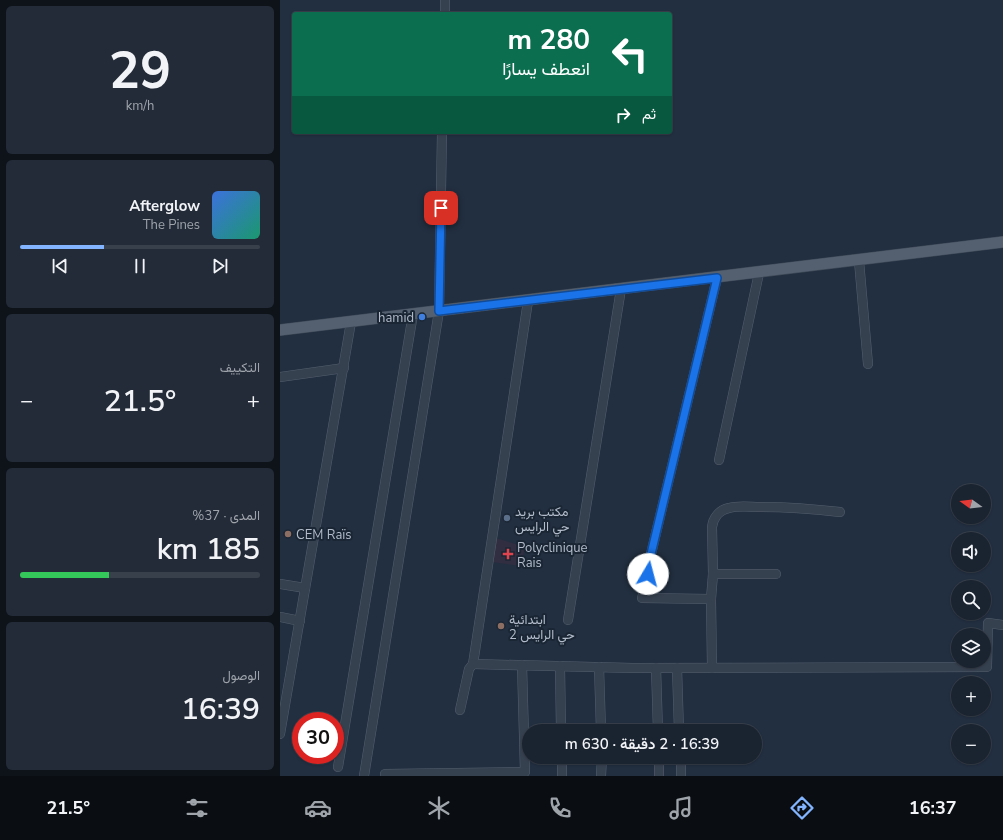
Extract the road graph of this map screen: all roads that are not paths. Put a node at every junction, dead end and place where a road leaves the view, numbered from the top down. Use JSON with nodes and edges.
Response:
{"nodes":[{"id":1,"x":445,"y":0,"type":"edge"},
{"id":2,"x":445,"y":12,"type":"edge"},
{"id":3,"x":442,"y":134,"type":"edge"},
{"id":4,"x":1003,"y":242,"type":"edge"},
{"id":5,"x":859,"y":261,"type":"junction"},
{"id":6,"x":759,"y":273,"type":"junction"},
{"id":7,"x":717,"y":278,"type":"junction"},
{"id":8,"x":621,"y":289,"type":"junction"},
{"id":9,"x":528,"y":301,"type":"junction"},
{"id":10,"x":439,"y":311,"type":"junction"},
{"id":11,"x":413,"y":314,"type":"junction"},
{"id":12,"x":351,"y":322,"type":"junction"},
{"id":13,"x":280,"y":330,"type":"edge"},
{"id":14,"x":868,"y":364,"type":"dead end"},
{"id":15,"x":344,"y":368,"type":"junction"},
{"id":16,"x":280,"y":377,"type":"edge"},
{"id":17,"x":719,"y":460,"type":"dead end"},
{"id":18,"x":840,"y":512,"type":"dead end"},
{"id":19,"x":713,"y":574,"type":"junction"},
{"id":20,"x":776,"y":574,"type":"dead end"},
{"id":21,"x":280,"y":584,"type":"edge"},
{"id":22,"x":305,"y":588,"type":"junction"},
{"id":23,"x":711,"y":599,"type":"junction"},
{"id":24,"x":280,"y":617,"type":"edge"},
{"id":25,"x":300,"y":620,"type":"junction"},
{"id":26,"x":568,"y":620,"type":"dead end"},
{"id":27,"x":1003,"y":625,"type":"edge"},
{"id":28,"x":473,"y":664,"type":"junction"},
{"id":29,"x":522,"y":665,"type":"junction"},
{"id":30,"x":560,"y":666,"type":"junction"},
{"id":31,"x":599,"y":667,"type":"junction"},
{"id":32,"x":656,"y":668,"type":"junction"},
{"id":33,"x":677,"y":668,"type":"junction"},
{"id":34,"x":712,"y":668,"type":"junction"},
{"id":35,"x":460,"y":710,"type":"dead end"},
{"id":36,"x":561,"y":724,"type":"edge"},
{"id":37,"x":601,"y":724,"type":"edge"},
{"id":38,"x":658,"y":724,"type":"edge"},
{"id":39,"x":679,"y":724,"type":"edge"},
{"id":40,"x":280,"y":734,"type":"edge"},
{"id":41,"x":562,"y":764,"type":"edge"},
{"id":42,"x":601,"y":764,"type":"edge"},
{"id":43,"x":659,"y":764,"type":"edge"},
{"id":44,"x":681,"y":764,"type":"edge"},
{"id":45,"x":338,"y":767,"type":"dead end"},
{"id":46,"x":384,"y":774,"type":"dead end"},
{"id":47,"x":364,"y":776,"type":"edge"},
{"id":48,"x":562,"y":776,"type":"edge"},
{"id":49,"x":600,"y":776,"type":"edge"},
{"id":50,"x":660,"y":776,"type":"edge"},
{"id":51,"x":681,"y":776,"type":"edge"}],
"edges":[{"from":1,"to":2,"type":"street"},
{"from":3,"to":10,"type":"street"},
{"from":4,"to":5,"type":"main road"},
{"from":5,"to":6,"type":"main road"},
{"from":5,"to":14,"type":"street"},
{"from":6,"to":7,"type":"main road"},
{"from":6,"to":17,"type":"street"},
{"from":7,"to":8,"type":"main road"},
{"from":7,"to":23,"type":"street"},
{"from":8,"to":9,"type":"main road"},
{"from":8,"to":26,"type":"street"},
{"from":9,"to":10,"type":"main road"},
{"from":9,"to":28,"type":"street"},
{"from":10,"to":11,"type":"main road"},
{"from":10,"to":47,"type":"street"},
{"from":11,"to":12,"type":"main road"},
{"from":11,"to":45,"type":"street"},
{"from":12,"to":13,"type":"main road"},
{"from":12,"to":15,"type":"street"},
{"from":15,"to":16,"type":"street"},
{"from":15,"to":22,"type":"street"},
{"from":18,"to":19,"type":"street"},
{"from":19,"to":20,"type":"street"},
{"from":19,"to":23,"type":"street"},
{"from":21,"to":22,"type":"street"},
{"from":22,"to":25,"type":"street"},
{"from":23,"to":34,"type":"street"},
{"from":24,"to":25,"type":"street"},
{"from":25,"to":40,"type":"street"},
{"from":27,"to":34,"type":"street"},
{"from":28,"to":29,"type":"street"},
{"from":28,"to":35,"type":"street"},
{"from":29,"to":30,"type":"street"},
{"from":29,"to":46,"type":"street"},
{"from":30,"to":31,"type":"street"},
{"from":30,"to":36,"type":"street"},
{"from":31,"to":32,"type":"street"},
{"from":31,"to":37,"type":"street"},
{"from":32,"to":33,"type":"street"},
{"from":32,"to":38,"type":"street"},
{"from":33,"to":34,"type":"street"},
{"from":33,"to":39,"type":"street"},
{"from":41,"to":48,"type":"street"},
{"from":42,"to":49,"type":"street"},
{"from":43,"to":50,"type":"street"},
{"from":44,"to":51,"type":"street"}]}
